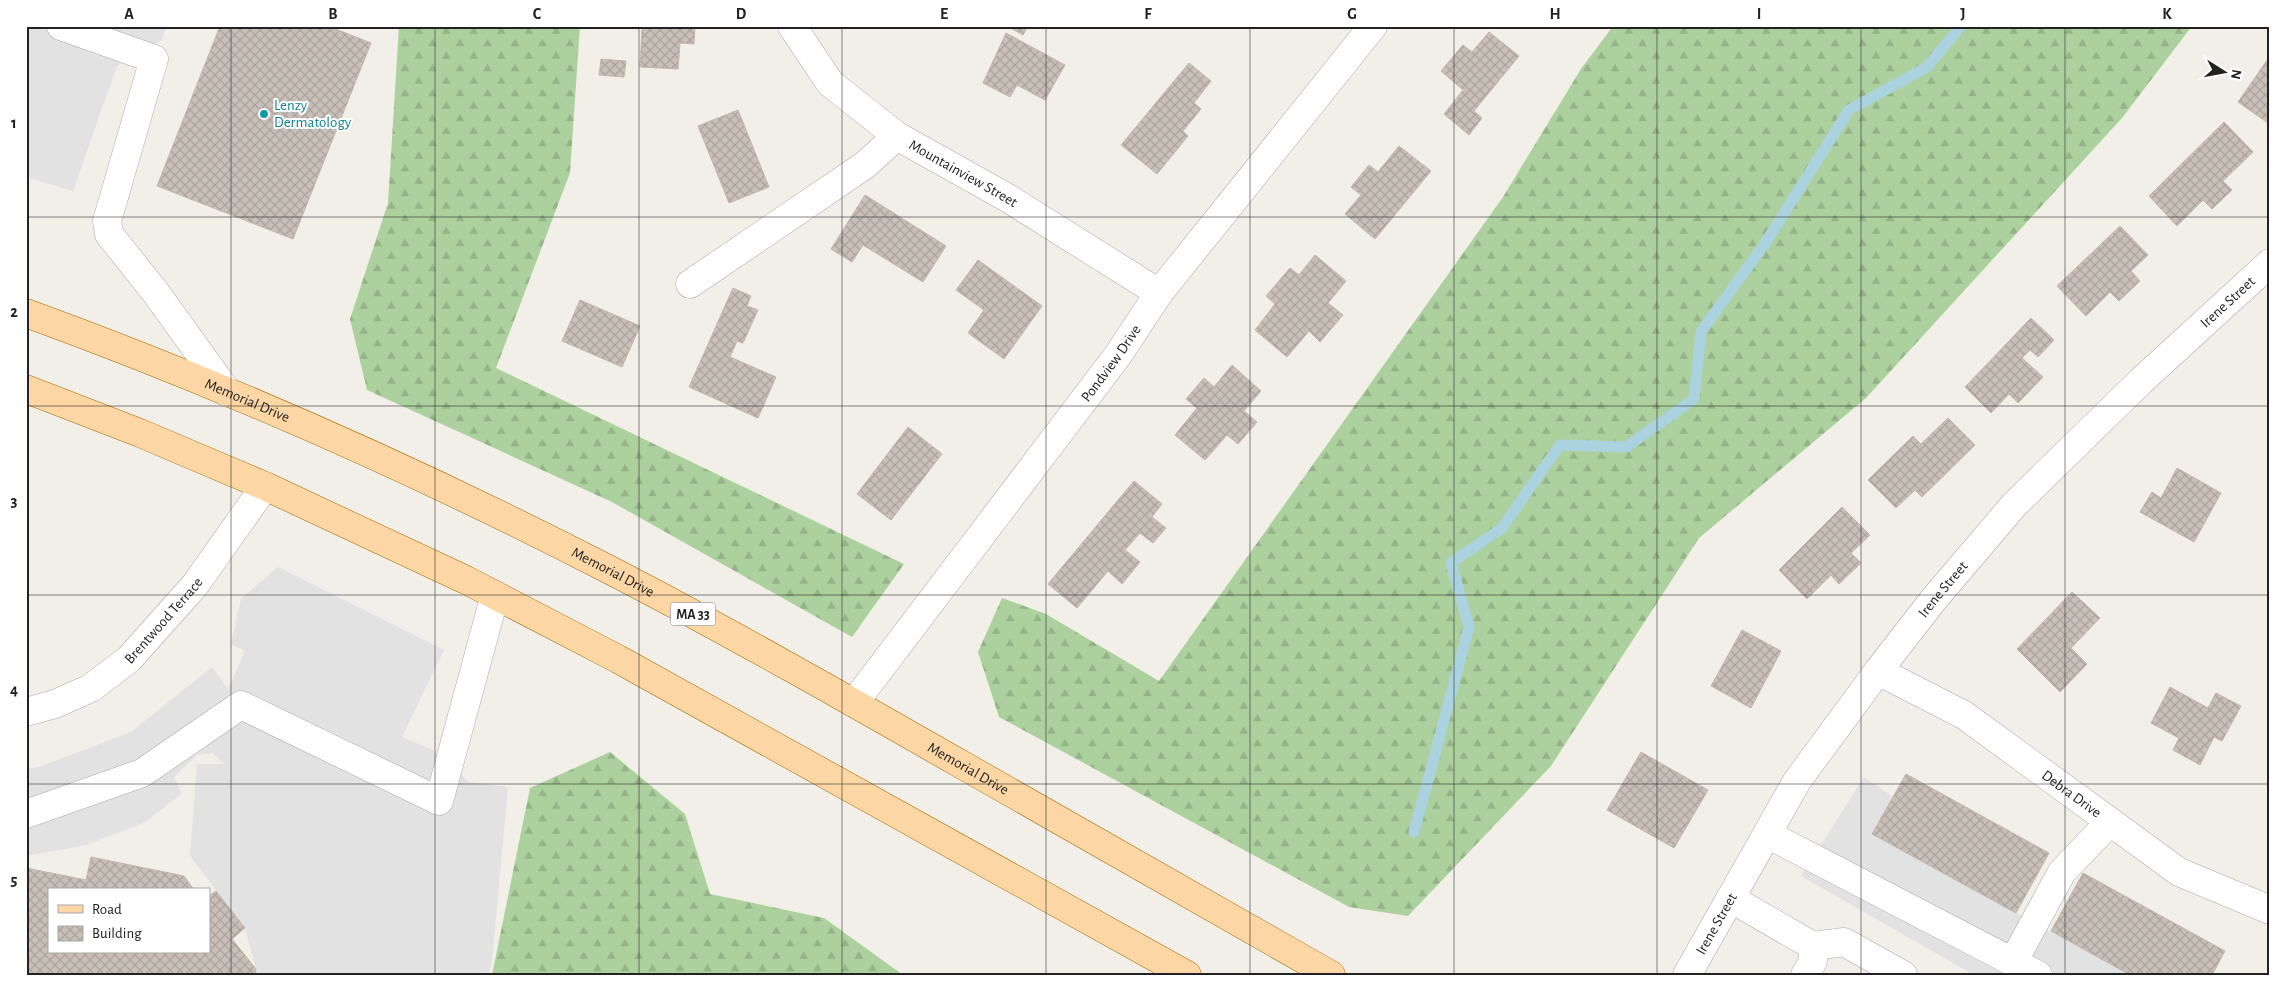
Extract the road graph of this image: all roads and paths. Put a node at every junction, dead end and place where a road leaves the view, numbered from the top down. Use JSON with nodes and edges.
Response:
{"nodes":[{"id":1,"x":61,"y":26,"type":"edge"},
{"id":2,"x":792,"y":26,"type":"edge"},
{"id":3,"x":1373,"y":26,"type":"edge"},
{"id":4,"x":897,"y":136,"type":"junction"},
{"id":5,"x":2270,"y":263,"type":"edge"},
{"id":6,"x":690,"y":284,"type":"dead end"},
{"id":7,"x":1159,"y":293,"type":"junction"},
{"id":8,"x":26,"y":313,"type":"edge"},
{"id":9,"x":26,"y":389,"type":"edge"},
{"id":10,"x":228,"y":393,"type":"junction"},
{"id":11,"x":265,"y":486,"type":"junction"},
{"id":12,"x":495,"y":595,"type":"junction"},
{"id":13,"x":1878,"y":670,"type":"junction"},
{"id":14,"x":854,"y":703,"type":"junction"},
{"id":15,"x":26,"y":712,"type":"edge"},
{"id":16,"x":26,"y":814,"type":"edge"},
{"id":17,"x":2110,"y":822,"type":"junction"},
{"id":18,"x":1767,"y":834,"type":"junction"},
{"id":19,"x":1730,"y":898,"type":"junction"},
{"id":20,"x":2270,"y":910,"type":"edge"},
{"id":21,"x":1813,"y":946,"type":"junction"},
{"id":22,"x":2013,"y":962,"type":"junction"},
{"id":23,"x":1187,"y":975,"type":"edge"},
{"id":24,"x":1331,"y":975,"type":"edge"},
{"id":25,"x":1687,"y":975,"type":"edge"},
{"id":26,"x":1805,"y":975,"type":"edge"},
{"id":27,"x":1904,"y":975,"type":"edge"},
{"id":28,"x":2038,"y":975,"type":"edge"}],
"edges":[{"from":1,"to":10,"type":"street"},
{"from":2,"to":4,"type":"street","name":"Mountainview Street"},
{"from":3,"to":7,"type":"street","name":"Pondview Drive"},
{"from":4,"to":6,"type":"street"},
{"from":4,"to":7,"type":"street","name":"Mountainview Street"},
{"from":5,"to":13,"type":"street","name":"Irene Street"},
{"from":7,"to":14,"type":"street","name":"Pondview Drive"},
{"from":8,"to":10,"type":"main road","name":"Memorial Drive","number":"MA 33"},
{"from":9,"to":11,"type":"main road"},
{"from":10,"to":14,"type":"main road","name":"Memorial Drive","number":"MA 33"},
{"from":11,"to":12,"type":"main road"},
{"from":11,"to":15,"type":"street","name":"Brentwood Terrace"},
{"from":12,"to":16,"type":"street"},
{"from":12,"to":23,"type":"main road"},
{"from":13,"to":17,"type":"street","name":"Debra Drive"},
{"from":13,"to":18,"type":"street","name":"Irene Street"},
{"from":14,"to":24,"type":"main road","name":"Memorial Drive","number":"MA 33"},
{"from":17,"to":20,"type":"street","name":"Debra Drive"},
{"from":17,"to":22,"type":"street"},
{"from":18,"to":19,"type":"street","name":"Irene Street"},
{"from":18,"to":22,"type":"street"},
{"from":19,"to":21,"type":"street"},
{"from":19,"to":25,"type":"street","name":"Irene Street"},
{"from":21,"to":26,"type":"street"},
{"from":21,"to":27,"type":"street"},
{"from":22,"to":28,"type":"street"}]}
